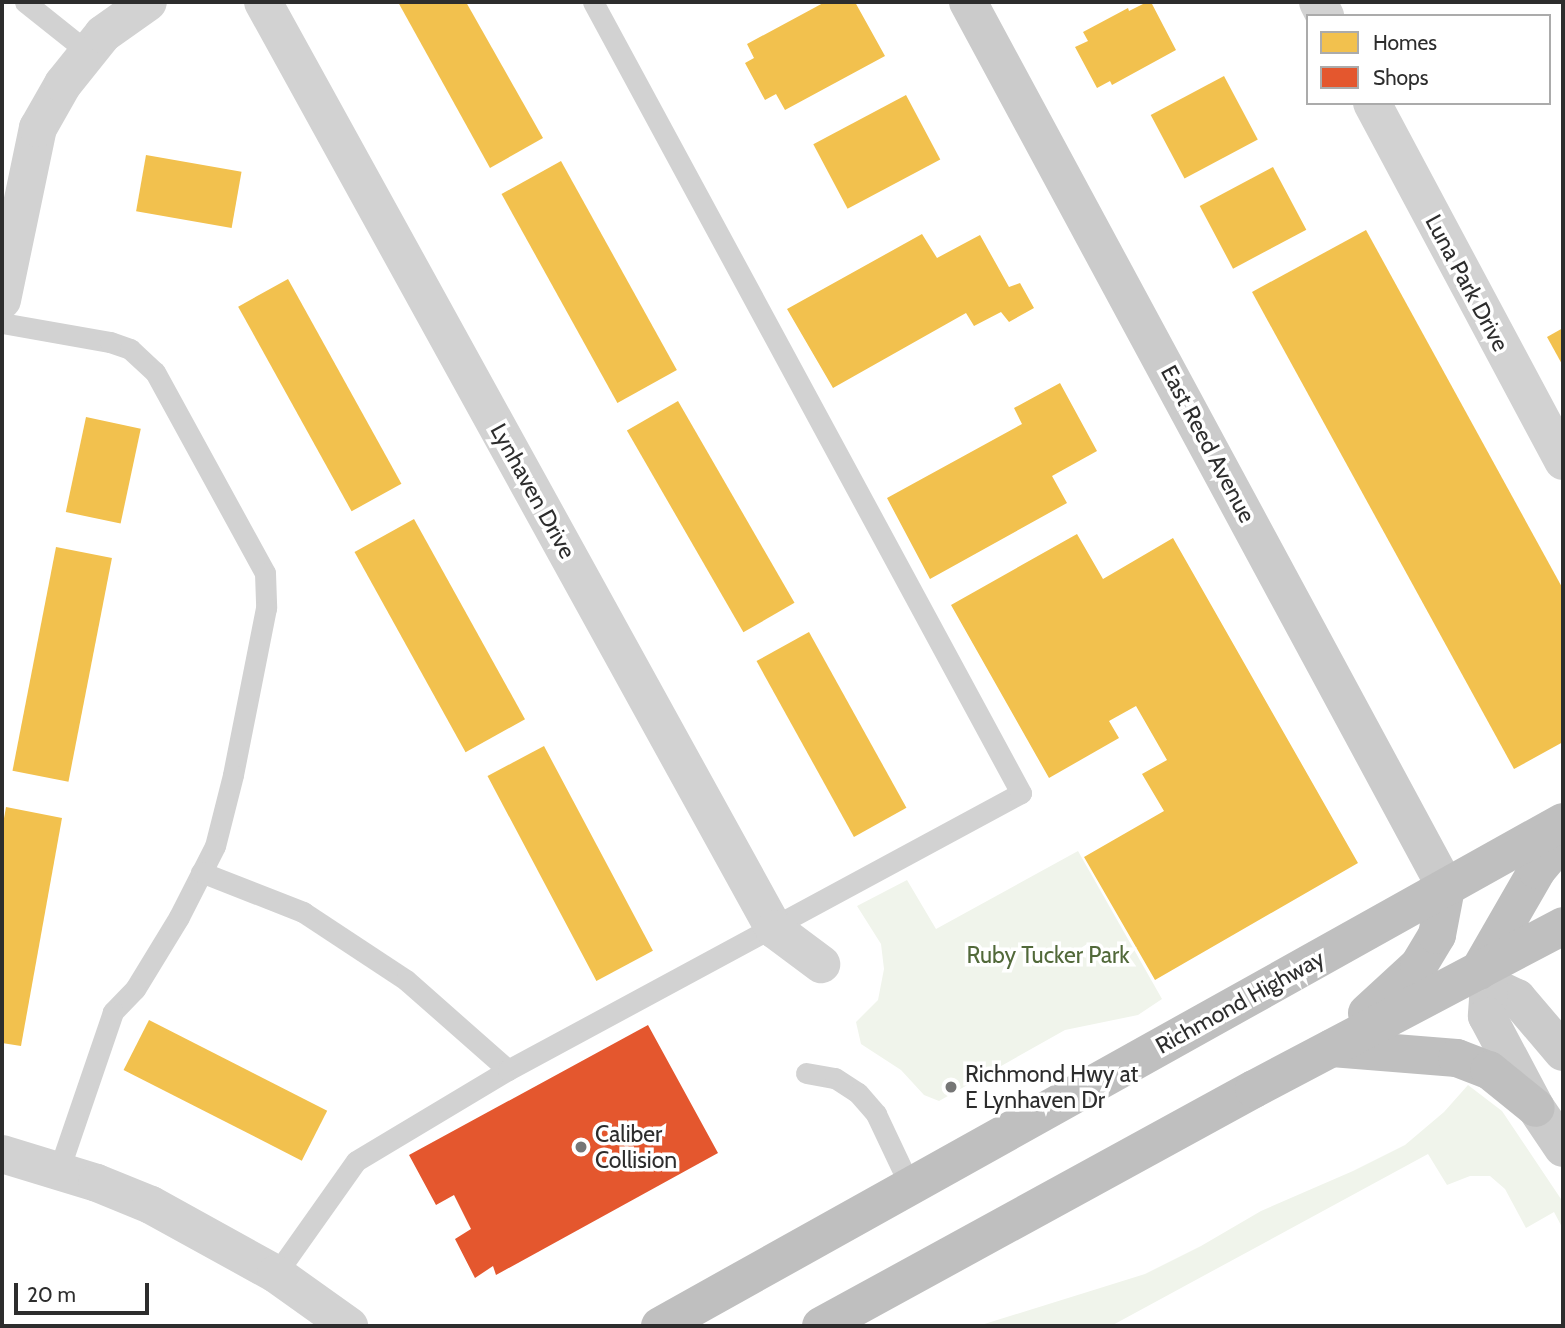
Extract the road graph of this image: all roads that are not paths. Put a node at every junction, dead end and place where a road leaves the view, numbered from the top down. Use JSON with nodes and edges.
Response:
{"nodes":[{"id":1,"x":26,"y":2,"type":"edge"},
{"id":2,"x":148,"y":2,"type":"edge"},
{"id":3,"x":263,"y":2,"type":"edge"},
{"id":4,"x":593,"y":2,"type":"edge"},
{"id":5,"x":968,"y":2,"type":"edge"},
{"id":6,"x":89,"y":52,"type":"junction"},
{"id":7,"x":1373,"y":105,"type":"edge"},
{"id":8,"x":2,"y":300,"type":"edge"},
{"id":9,"x":2,"y":323,"type":"edge"},
{"id":10,"x":1563,"y":461,"type":"edge"},
{"id":11,"x":1563,"y":822,"type":"edge"},
{"id":12,"x":1563,"y":839,"type":"edge"},
{"id":13,"x":201,"y":872,"type":"junction"},
{"id":14,"x":1446,"y":888,"type":"junction"},
{"id":15,"x":1400,"y":915,"type":"junction"},
{"id":16,"x":1509,"y":915,"type":"junction"},
{"id":17,"x":1563,"y":923,"type":"edge"},
{"id":18,"x":774,"y":929,"type":"junction"},
{"id":19,"x":1437,"y":934,"type":"junction"},
{"id":20,"x":821,"y":964,"type":"dead end"},
{"id":21,"x":1484,"y":978,"type":"junction"},
{"id":22,"x":1330,"y":1048,"type":"junction"},
{"id":23,"x":1563,"y":1052,"type":"edge"},
{"id":24,"x":508,"y":1070,"type":"junction"},
{"id":25,"x":806,"y":1073,"type":"dead end"},
{"id":26,"x":1536,"y":1108,"type":"junction"},
{"id":27,"x":1563,"y":1148,"type":"edge"},
{"id":28,"x":2,"y":1154,"type":"edge"},
{"id":29,"x":59,"y":1170,"type":"junction"},
{"id":30,"x":911,"y":1188,"type":"junction"},
{"id":31,"x":276,"y":1274,"type":"junction"},
{"id":32,"x":349,"y":1326,"type":"edge"},
{"id":33,"x":660,"y":1326,"type":"edge"},
{"id":34,"x":821,"y":1326,"type":"edge"}],
"edges":[{"from":1,"to":6,"type":"lane"},
{"from":2,"to":6,"type":"street"},
{"from":3,"to":18,"type":"street","name":"Lynhaven Drive"},
{"from":4,"to":18,"type":"lane"},
{"from":5,"to":14,"type":"street","name":"East Reed Avenue"},
{"from":6,"to":8,"type":"street"},
{"from":7,"to":10,"type":"street","name":"Luna Park Drive"},
{"from":9,"to":13,"type":"lane"},
{"from":11,"to":14,"type":"highway","name":"Richmond Highway"},
{"from":12,"to":16,"type":"highway"},
{"from":13,"to":24,"type":"lane"},
{"from":13,"to":29,"type":"lane"},
{"from":14,"to":15,"type":"highway","name":"Richmond Highway"},
{"from":14,"to":16,"type":"highway"},
{"from":14,"to":19,"type":"highway"},
{"from":15,"to":19,"type":"highway"},
{"from":15,"to":30,"type":"highway","name":"Richmond Highway"},
{"from":16,"to":17,"type":"highway"},
{"from":16,"to":21,"type":"highway"},
{"from":17,"to":21,"type":"highway"},
{"from":18,"to":20,"type":"street","name":"Lynhaven Drive"},
{"from":18,"to":24,"type":"lane"},
{"from":19,"to":21,"type":"highway"},
{"from":19,"to":22,"type":"highway"},
{"from":21,"to":22,"type":"highway"},
{"from":21,"to":23,"type":"street"},
{"from":21,"to":26,"type":"street"},
{"from":22,"to":26,"type":"highway"},
{"from":22,"to":34,"type":"highway"},
{"from":24,"to":31,"type":"lane"},
{"from":25,"to":30,"type":"lane"},
{"from":26,"to":27,"type":"street"},
{"from":28,"to":29,"type":"street"},
{"from":29,"to":31,"type":"street"},
{"from":30,"to":33,"type":"highway","name":"Richmond Highway"},
{"from":31,"to":32,"type":"street"}]}
